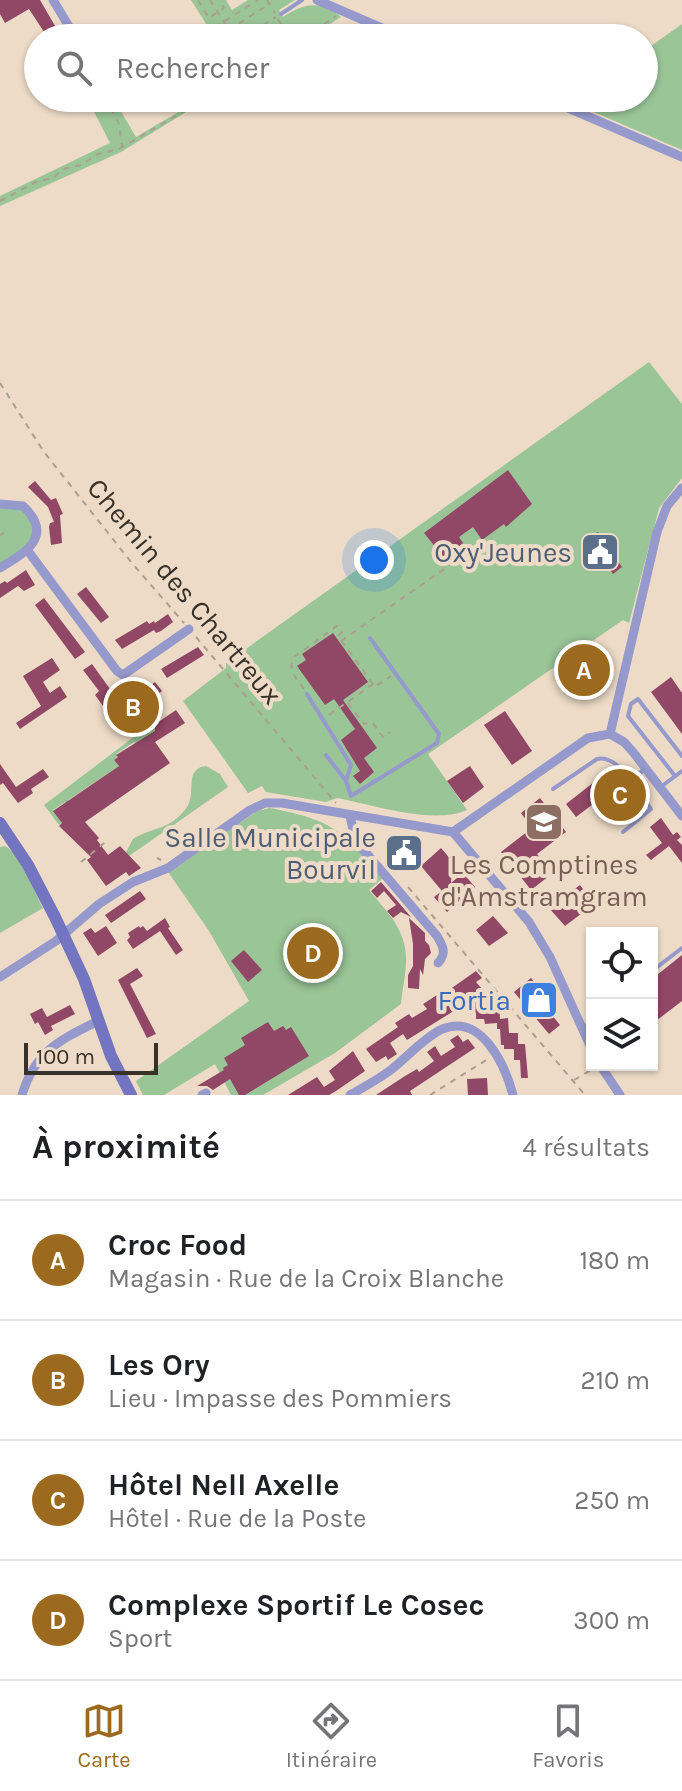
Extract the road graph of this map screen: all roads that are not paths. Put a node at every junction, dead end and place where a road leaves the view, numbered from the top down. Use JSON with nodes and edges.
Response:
{"nodes":[{"id":1,"x":53,"y":0,"type":"edge"},
{"id":2,"x":302,"y":0,"type":"edge"},
{"id":3,"x":317,"y":0,"type":"edge"},
{"id":4,"x":281,"y":14,"type":"road end"},
{"id":5,"x":68,"y":24,"type":"edge"},
{"id":6,"x":373,"y":24,"type":"edge"},
{"id":7,"x":578,"y":112,"type":"edge"},
{"id":8,"x":682,"y":157,"type":"edge"},
{"id":9,"x":682,"y":488,"type":"edge"},
{"id":10,"x":0,"y":504,"type":"edge"},
{"id":11,"x":28,"y":551,"type":"junction"},
{"id":12,"x":0,"y":568,"type":"edge"},
{"id":13,"x":189,"y":629,"type":"road end"},
{"id":14,"x":370,"y":638,"type":"dead end"},
{"id":15,"x":307,"y":694,"type":"road end"},
{"id":16,"x":610,"y":734,"type":"junction"},
{"id":17,"x":326,"y":755,"type":"dead end"},
{"id":18,"x":682,"y":756,"type":"edge"},
{"id":19,"x":646,"y":769,"type":"junction"},
{"id":20,"x":682,"y":771,"type":"edge"},
{"id":21,"x":675,"y":776,"type":"junction"},
{"id":22,"x":629,"y":780,"type":"junction"},
{"id":23,"x":346,"y":781,"type":"junction"},
{"id":24,"x":660,"y":787,"type":"junction"},
{"id":25,"x":553,"y":789,"type":"dead end"},
{"id":26,"x":681,"y":812,"type":"edge"},
{"id":27,"x":350,"y":815,"type":"junction"},
{"id":28,"x":2,"y":830,"type":"edge"},
{"id":29,"x":453,"y":832,"type":"junction"},
{"id":30,"x":623,"y":832,"type":"dead end"},
{"id":31,"x":62,"y":934,"type":"junction"},
{"id":32,"x":682,"y":948,"type":"edge"},
{"id":33,"x":438,"y":963,"type":"dead end"},
{"id":34,"x":658,"y":966,"type":"edge"},
{"id":35,"x":0,"y":977,"type":"edge"},
{"id":36,"x":98,"y":1021,"type":"junction"},
{"id":37,"x":586,"y":1025,"type":"edge"},
{"id":38,"x":580,"y":1028,"type":"junction"},
{"id":39,"x":586,"y":1039,"type":"edge"},
{"id":40,"x":604,"y":1071,"type":"edge"},
{"id":41,"x":22,"y":1095,"type":"edge"},
{"id":42,"x":131,"y":1095,"type":"edge"},
{"id":43,"x":350,"y":1095,"type":"edge"},
{"id":44,"x":513,"y":1095,"type":"edge"},
{"id":45,"x":620,"y":1095,"type":"edge"}],
"edges":[{"from":1,"to":5,"type":"street"},
{"from":2,"to":4,"type":"lane"},
{"from":3,"to":6,"type":"street"},
{"from":7,"to":8,"type":"street"},
{"from":9,"to":16,"type":"street"},
{"from":10,"to":11,"type":"street"},
{"from":11,"to":12,"type":"street"},
{"from":11,"to":13,"type":"street"},
{"from":14,"to":23,"type":"lane"},
{"from":15,"to":23,"type":"lane"},
{"from":16,"to":19,"type":"street"},
{"from":16,"to":29,"type":"street"},
{"from":17,"to":23,"type":"lane"},
{"from":18,"to":21,"type":"lane"},
{"from":19,"to":22,"type":"lane"},
{"from":19,"to":24,"type":"street"},
{"from":20,"to":21,"type":"lane"},
{"from":21,"to":24,"type":"lane"},
{"from":22,"to":25,"type":"lane"},
{"from":22,"to":30,"type":"lane"},
{"from":24,"to":26,"type":"street"},
{"from":27,"to":29,"type":"street"},
{"from":27,"to":31,"type":"street"},
{"from":27,"to":33,"type":"street"},
{"from":28,"to":31,"type":"street"},
{"from":29,"to":38,"type":"street"},
{"from":31,"to":35,"type":"street"},
{"from":31,"to":36,"type":"street"},
{"from":32,"to":34,"type":"lane"},
{"from":36,"to":41,"type":"street"},
{"from":36,"to":42,"type":"street"},
{"from":37,"to":38,"type":"lane"},
{"from":38,"to":39,"type":"street"},
{"from":40,"to":45,"type":"street"},
{"from":43,"to":44,"type":"street"}]}
